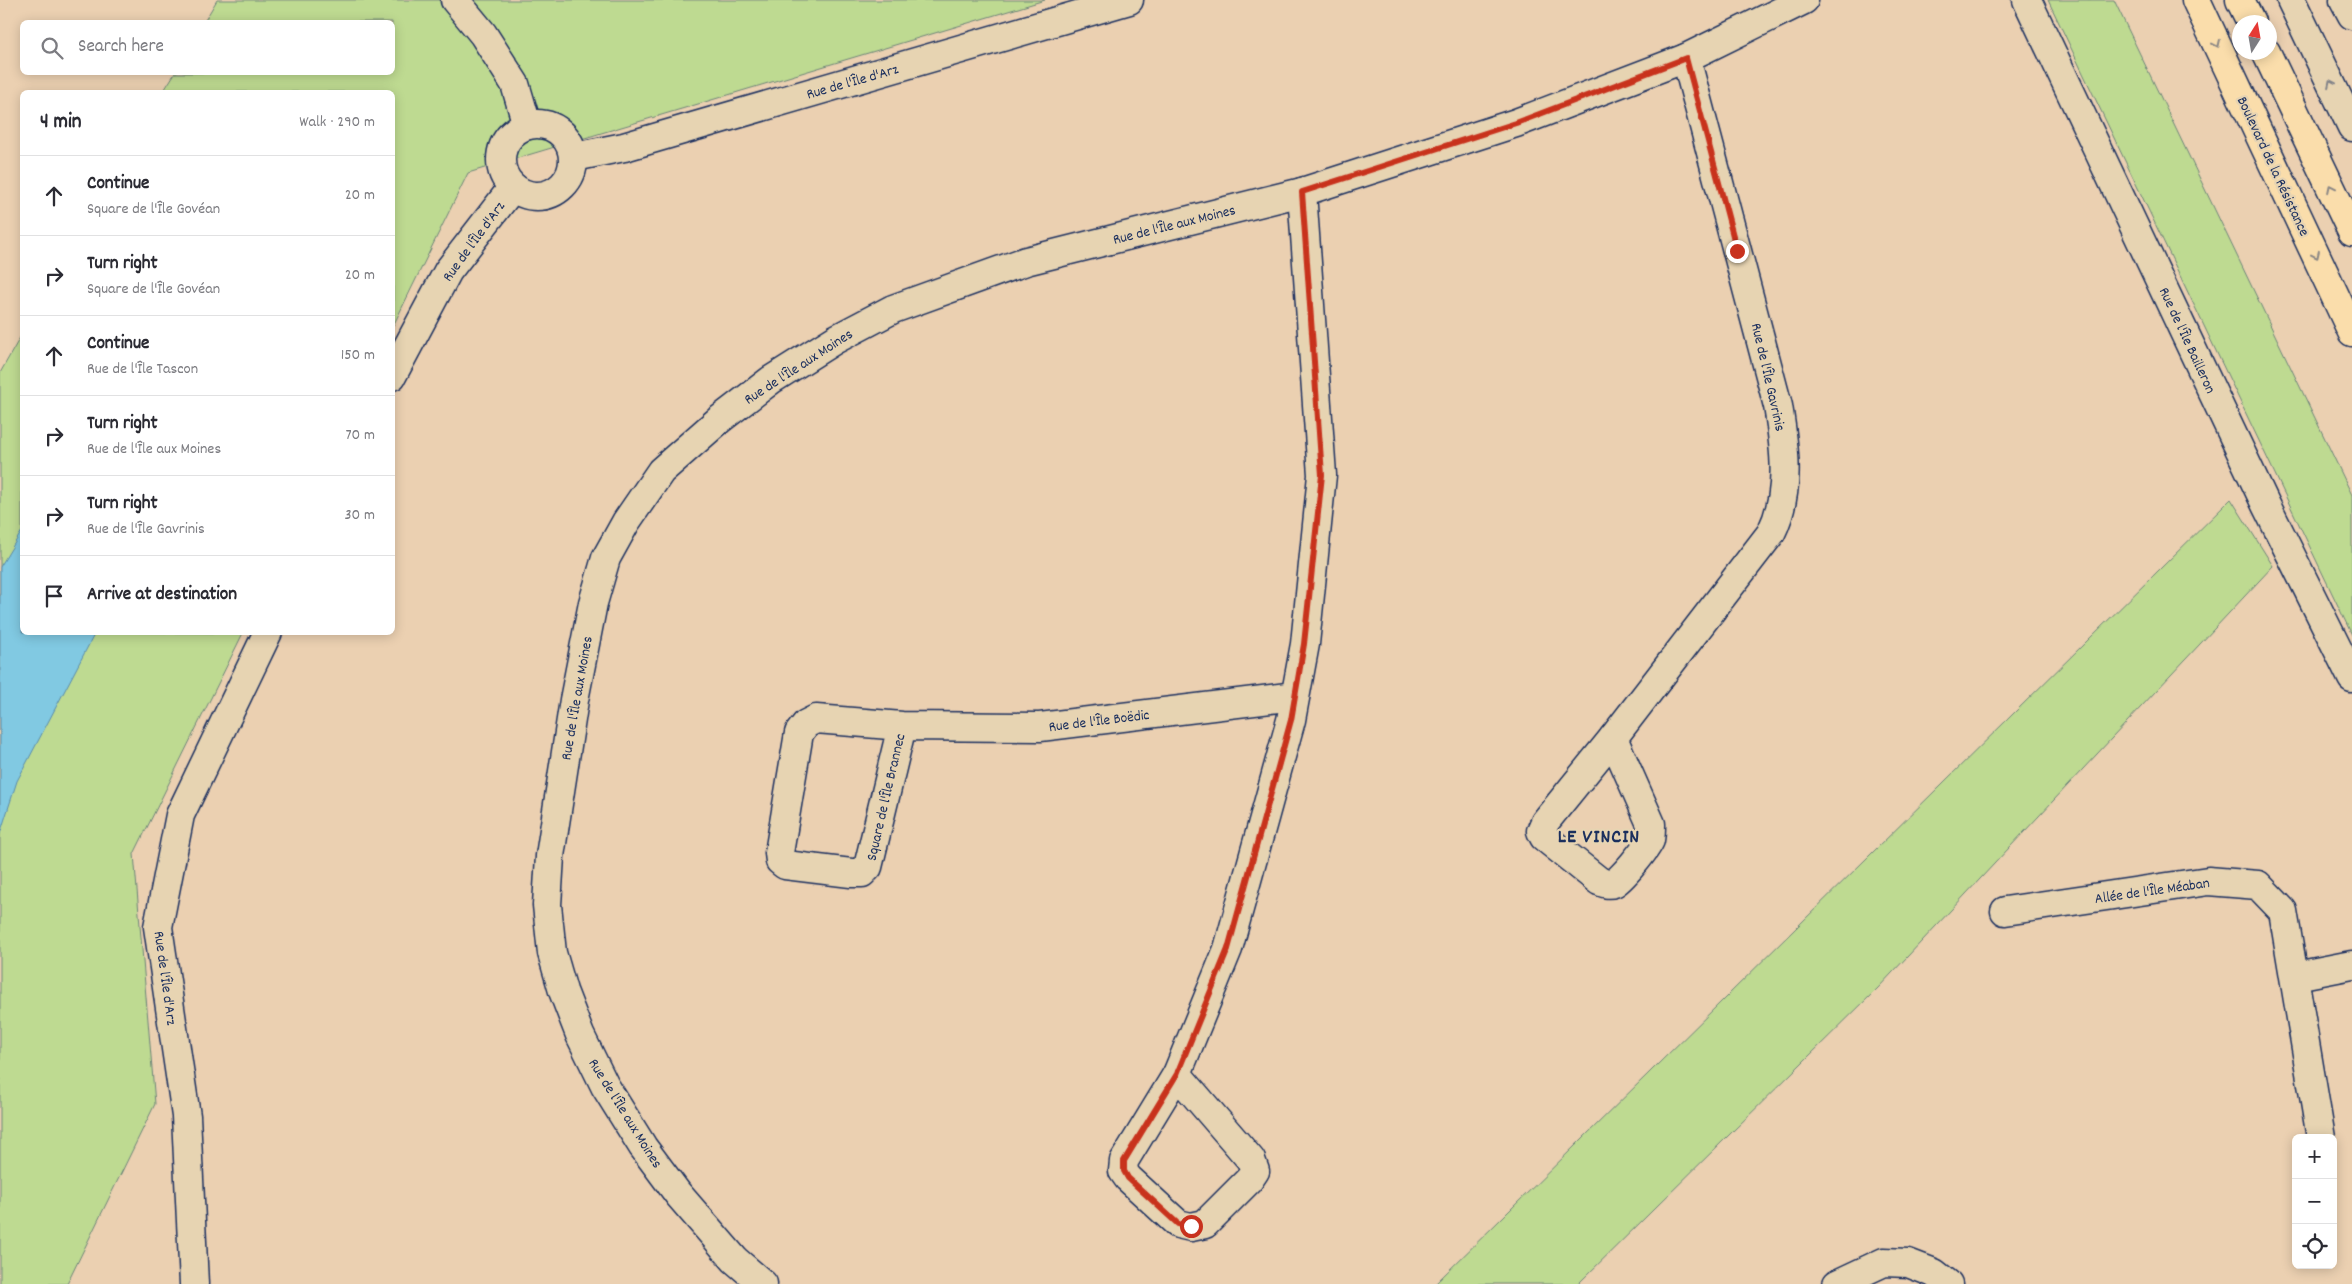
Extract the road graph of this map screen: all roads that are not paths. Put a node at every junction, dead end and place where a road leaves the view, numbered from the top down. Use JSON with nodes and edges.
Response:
{"nodes":[{"id":1,"x":455,"y":0,"type":"edge"},
{"id":2,"x":1129,"y":0,"type":"edge"},
{"id":3,"x":1804,"y":0,"type":"edge"},
{"id":4,"x":2027,"y":0,"type":"edge"},
{"id":5,"x":2196,"y":0,"type":"edge"},
{"id":6,"x":2240,"y":0,"type":"edge"},
{"id":7,"x":2291,"y":0,"type":"edge"},
{"id":8,"x":2344,"y":0,"type":"edge"},
{"id":9,"x":2248,"y":15,"type":"edge"},
{"id":10,"x":2352,"y":15,"type":"edge"},
{"id":11,"x":1686,"y":58,"type":"junction"},
{"id":12,"x":2270,"y":60,"type":"edge"},
{"id":13,"x":527,"y":125,"type":"junction"},
{"id":14,"x":2352,"y":127,"type":"edge"},
{"id":15,"x":574,"y":157,"type":"junction"},
{"id":16,"x":513,"y":187,"type":"junction"},
{"id":17,"x":1302,"y":192,"type":"junction"},
{"id":18,"x":2352,"y":232,"type":"edge"},
{"id":19,"x":2352,"y":332,"type":"edge"},
{"id":20,"x":395,"y":370,"type":"edge"},
{"id":21,"x":267,"y":635,"type":"edge"},
{"id":22,"x":2352,"y":678,"type":"edge"},
{"id":23,"x":1295,"y":696,"type":"junction"},
{"id":24,"x":902,"y":726,"type":"junction"},
{"id":25,"x":1613,"y":738,"type":"junction"},
{"id":26,"x":2005,"y":911,"type":"dead end"},
{"id":27,"x":2352,"y":965,"type":"edge"},
{"id":28,"x":2296,"y":976,"type":"junction"},
{"id":29,"x":1177,"y":1074,"type":"junction"},
{"id":30,"x":2320,"y":1134,"type":"edge"},
{"id":31,"x":194,"y":1284,"type":"edge"},
{"id":32,"x":763,"y":1284,"type":"edge"},
{"id":33,"x":1837,"y":1284,"type":"edge"},
{"id":34,"x":1948,"y":1284,"type":"edge"}],
"edges":[{"from":1,"to":13,"type":"street"},
{"from":2,"to":15,"type":"street","name":"Rue de l'Île d'Arz"},
{"from":3,"to":11,"type":"street","name":"Rue de l'Île aux Moines"},
{"from":4,"to":22,"type":"street","name":"Rue de l'Île Bailleron"},
{"from":5,"to":19,"type":"main road","name":"Boulevard de la Résistance","one_way":true},
{"from":6,"to":9,"type":"main road"},
{"from":14,"to":7,"type":"street","one_way":true},
{"from":8,"to":10,"type":"street"},
{"from":11,"to":17,"type":"street","name":"Rue de l'Île aux Moines"},
{"from":11,"to":25,"type":"street","name":"Rue de l'Île Gavrinis"},
{"from":18,"to":12,"type":"main road","one_way":true},
{"from":13,"to":15,"type":"street"},
{"from":13,"to":16,"type":"street"},
{"from":15,"to":16,"type":"street"},
{"from":16,"to":20,"type":"street","name":"Rue de l'Île d'Arz"},
{"from":17,"to":23,"type":"street"},
{"from":17,"to":32,"type":"street","name":"Rue de l'Île aux Moines"},
{"from":21,"to":31,"type":"street","name":"Rue de l'Île d'Arz"},
{"from":23,"to":24,"type":"street","name":"Rue de l'Île Boëdic"},
{"from":23,"to":29,"type":"street"},
{"from":24,"to":24,"type":"street","name":"Square de l'Île Brannec"},
{"from":25,"to":25,"type":"street","name":"Rue de l'Île Gavrinis"},
{"from":26,"to":28,"type":"street","name":"Allée de l'Île Méaban"},
{"from":27,"to":28,"type":"street"},
{"from":28,"to":30,"type":"street","name":"Allée de l'Île Méaban"},
{"from":29,"to":29,"type":"street"},
{"from":33,"to":34,"type":"street"}]}
